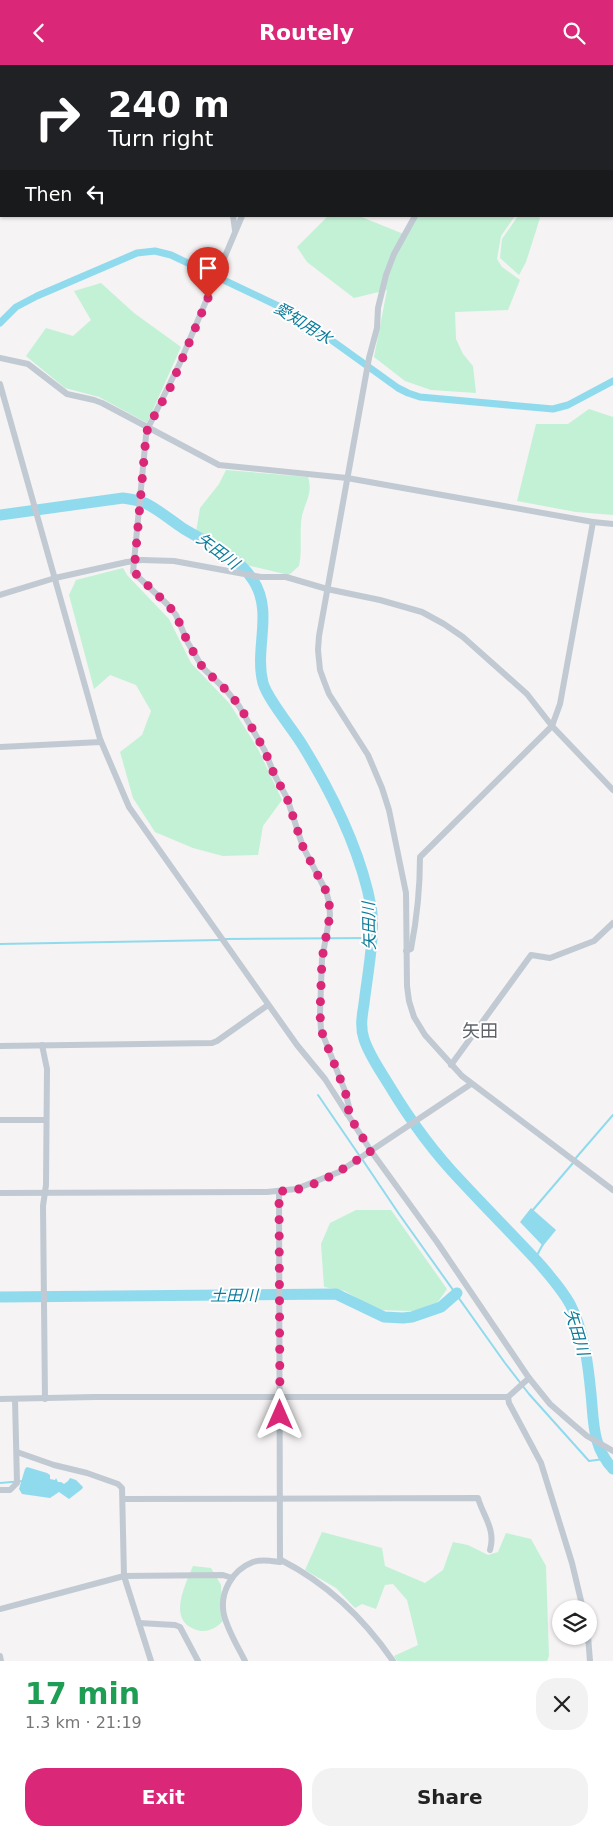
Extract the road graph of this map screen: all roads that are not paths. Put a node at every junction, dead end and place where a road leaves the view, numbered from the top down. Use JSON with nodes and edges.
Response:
{"nodes":[{"id":1,"x":233,"y":217,"type":"edge"},
{"id":2,"x":242,"y":217,"type":"edge"},
{"id":3,"x":413,"y":217,"type":"edge"},
{"id":4,"x":235,"y":230,"type":"junction"},
{"id":5,"x":0,"y":358,"type":"edge"},
{"id":6,"x":0,"y":384,"type":"edge"},
{"id":7,"x":148,"y":427,"type":"junction"},
{"id":8,"x":347,"y":478,"type":"junction"},
{"id":9,"x":593,"y":522,"type":"junction"},
{"id":10,"x":613,"y":524,"type":"edge"},
{"id":11,"x":55,"y":578,"type":"junction"},
{"id":12,"x":327,"y":589,"type":"junction"},
{"id":13,"x":0,"y":595,"type":"edge"},
{"id":14,"x":552,"y":726,"type":"junction"},
{"id":15,"x":101,"y":742,"type":"junction"},
{"id":16,"x":0,"y":747,"type":"edge"},
{"id":17,"x":613,"y":790,"type":"edge"},
{"id":18,"x":613,"y":923,"type":"edge"},
{"id":19,"x":406,"y":951,"type":"junction"},
{"id":20,"x":268,"y":1005,"type":"junction"},
{"id":21,"x":42,"y":1045,"type":"junction"},
{"id":22,"x":0,"y":1046,"type":"edge"},
{"id":23,"x":451,"y":1065,"type":"junction"},
{"id":24,"x":472,"y":1084,"type":"junction"},
{"id":25,"x":348,"y":1114,"type":"junction"},
{"id":26,"x":0,"y":1120,"type":"edge"},
{"id":27,"x":46,"y":1120,"type":"junction"},
{"id":28,"x":371,"y":1151,"type":"junction"},
{"id":29,"x":613,"y":1190,"type":"edge"},
{"id":30,"x":279,"y":1191,"type":"junction"},
{"id":31,"x":0,"y":1193,"type":"edge"},
{"id":32,"x":44,"y":1193,"type":"junction"},
{"id":33,"x":529,"y":1378,"type":"junction"},
{"id":34,"x":508,"y":1397,"type":"junction"},
{"id":35,"x":280,"y":1398,"type":"junction"},
{"id":36,"x":0,"y":1399,"type":"edge"},
{"id":37,"x":15,"y":1399,"type":"junction"},
{"id":38,"x":45,"y":1399,"type":"junction"},
{"id":39,"x":613,"y":1451,"type":"edge"},
{"id":40,"x":17,"y":1452,"type":"junction"},
{"id":41,"x":0,"y":1490,"type":"edge"},
{"id":42,"x":123,"y":1499,"type":"junction"},
{"id":43,"x":281,"y":1499,"type":"junction"},
{"id":44,"x":490,"y":1550,"type":"dead end"},
{"id":45,"x":280,"y":1562,"type":"junction"},
{"id":46,"x":124,"y":1575,"type":"junction"},
{"id":47,"x":232,"y":1578,"type":"junction"},
{"id":48,"x":581,"y":1600,"type":"edge"},
{"id":49,"x":0,"y":1609,"type":"edge"},
{"id":50,"x":139,"y":1623,"type":"junction"},
{"id":51,"x":589,"y":1645,"type":"edge"},
{"id":52,"x":0,"y":1656,"type":"edge"},
{"id":53,"x":1,"y":1661,"type":"edge"},
{"id":54,"x":151,"y":1661,"type":"edge"},
{"id":55,"x":198,"y":1661,"type":"edge"},
{"id":56,"x":245,"y":1661,"type":"edge"},
{"id":57,"x":393,"y":1661,"type":"edge"},
{"id":58,"x":590,"y":1661,"type":"edge"}],
"edges":[{"from":1,"to":4,"type":"street"},
{"from":2,"to":4,"type":"street"},
{"from":3,"to":8,"type":"street"},
{"from":4,"to":7,"type":"street"},
{"from":5,"to":7,"type":"street"},
{"from":6,"to":11,"type":"street"},
{"from":7,"to":8,"type":"street"},
{"from":7,"to":25,"type":"street"},
{"from":8,"to":9,"type":"street"},
{"from":8,"to":12,"type":"street"},
{"from":9,"to":10,"type":"street"},
{"from":9,"to":14,"type":"street"},
{"from":11,"to":12,"type":"street","bridge":true},
{"from":11,"to":13,"type":"street"},
{"from":11,"to":15,"type":"street"},
{"from":12,"to":14,"type":"street"},
{"from":12,"to":19,"type":"street"},
{"from":14,"to":17,"type":"street"},
{"from":14,"to":19,"type":"street"},
{"from":15,"to":16,"type":"street"},
{"from":15,"to":20,"type":"street"},
{"from":18,"to":23,"type":"street"},
{"from":19,"to":23,"type":"street"},
{"from":20,"to":21,"type":"street"},
{"from":20,"to":25,"type":"street"},
{"from":21,"to":22,"type":"street"},
{"from":21,"to":27,"type":"street"},
{"from":23,"to":24,"type":"street"},
{"from":24,"to":28,"type":"street"},
{"from":24,"to":29,"type":"street"},
{"from":25,"to":28,"type":"street"},
{"from":26,"to":27,"type":"street"},
{"from":27,"to":32,"type":"street"},
{"from":28,"to":30,"type":"street"},
{"from":28,"to":33,"type":"street"},
{"from":30,"to":32,"type":"street"},
{"from":30,"to":35,"type":"street"},
{"from":31,"to":32,"type":"street"},
{"from":32,"to":38,"type":"street"},
{"from":33,"to":34,"type":"street"},
{"from":33,"to":39,"type":"street"},
{"from":34,"to":35,"type":"street"},
{"from":34,"to":48,"type":"street"},
{"from":35,"to":38,"type":"street"},
{"from":35,"to":43,"type":"street"},
{"from":36,"to":37,"type":"street"},
{"from":37,"to":38,"type":"street"},
{"from":37,"to":40,"type":"street"},
{"from":40,"to":41,"type":"street"},
{"from":40,"to":42,"type":"street"},
{"from":42,"to":43,"type":"street"},
{"from":42,"to":46,"type":"street"},
{"from":43,"to":44,"type":"street"},
{"from":43,"to":45,"type":"street"},
{"from":45,"to":47,"type":"street"},
{"from":45,"to":57,"type":"street"},
{"from":46,"to":47,"type":"street"},
{"from":46,"to":49,"type":"street"},
{"from":46,"to":50,"type":"street"},
{"from":47,"to":56,"type":"street"},
{"from":50,"to":54,"type":"street"},
{"from":50,"to":55,"type":"street"},
{"from":51,"to":58,"type":"street"},
{"from":52,"to":53,"type":"street"}]}
